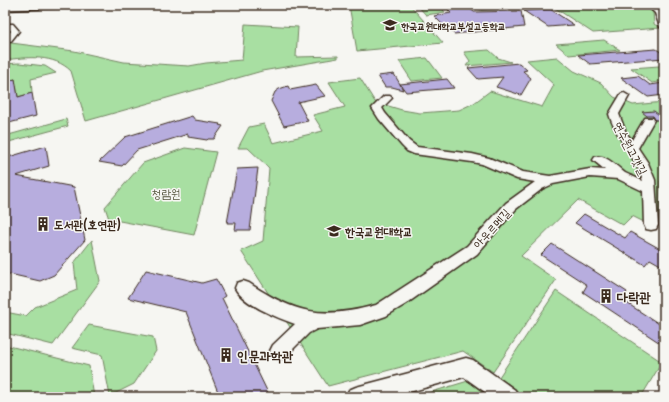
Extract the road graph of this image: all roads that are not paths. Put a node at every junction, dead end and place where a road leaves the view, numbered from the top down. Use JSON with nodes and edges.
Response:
{"nodes":[{"id":1,"x":72,"y":5,"type":"edge"},
{"id":2,"x":649,"y":5,"type":"edge"},
{"id":3,"x":5,"y":8,"type":"edge"},
{"id":4,"x":5,"y":26,"type":"edge"},
{"id":5,"x":664,"y":27,"type":"edge"},
{"id":6,"x":8,"y":40,"type":"dead end"},
{"id":7,"x":624,"y":96,"type":"dead end"},
{"id":8,"x":387,"y":98,"type":"dead end"},
{"id":9,"x":649,"y":120,"type":"dead end"},
{"id":10,"x":632,"y":148,"type":"junction"},
{"id":11,"x":599,"y":160,"type":"dead end"},
{"id":12,"x":620,"y":175,"type":"junction"},
{"id":13,"x":550,"y":180,"type":"junction"},
{"id":14,"x":649,"y":189,"type":"junction"},
{"id":15,"x":651,"y":225,"type":"dead end"},
{"id":16,"x":243,"y":288,"type":"dead end"},
{"id":17,"x":316,"y":321,"type":"junction"},
{"id":18,"x":279,"y":351,"type":"dead end"},
{"id":19,"x":356,"y":397,"type":"edge"},
{"id":20,"x":508,"y":397,"type":"edge"}],
"edges":[{"from":1,"to":3,"type":"street"},
{"from":2,"to":5,"type":"street"},
{"from":4,"to":6,"type":"street"},
{"from":7,"to":10,"type":"street","name":"연수원고갯길"},
{"from":8,"to":13,"type":"street"},
{"from":9,"to":10,"type":"street"},
{"from":10,"to":14,"type":"street","name":"연수원고갯길"},
{"from":11,"to":12,"type":"street"},
{"from":12,"to":13,"type":"street","name":"아우르메길"},
{"from":12,"to":14,"type":"street","name":"아우르메길"},
{"from":13,"to":17,"type":"street","name":"아우르메길"},
{"from":14,"to":15,"type":"street","name":"연수원고갯길"},
{"from":16,"to":17,"type":"street","name":"아우르메길"},
{"from":17,"to":18,"type":"street","name":"아우르메길"},
{"from":19,"to":20,"type":"street"}]}
